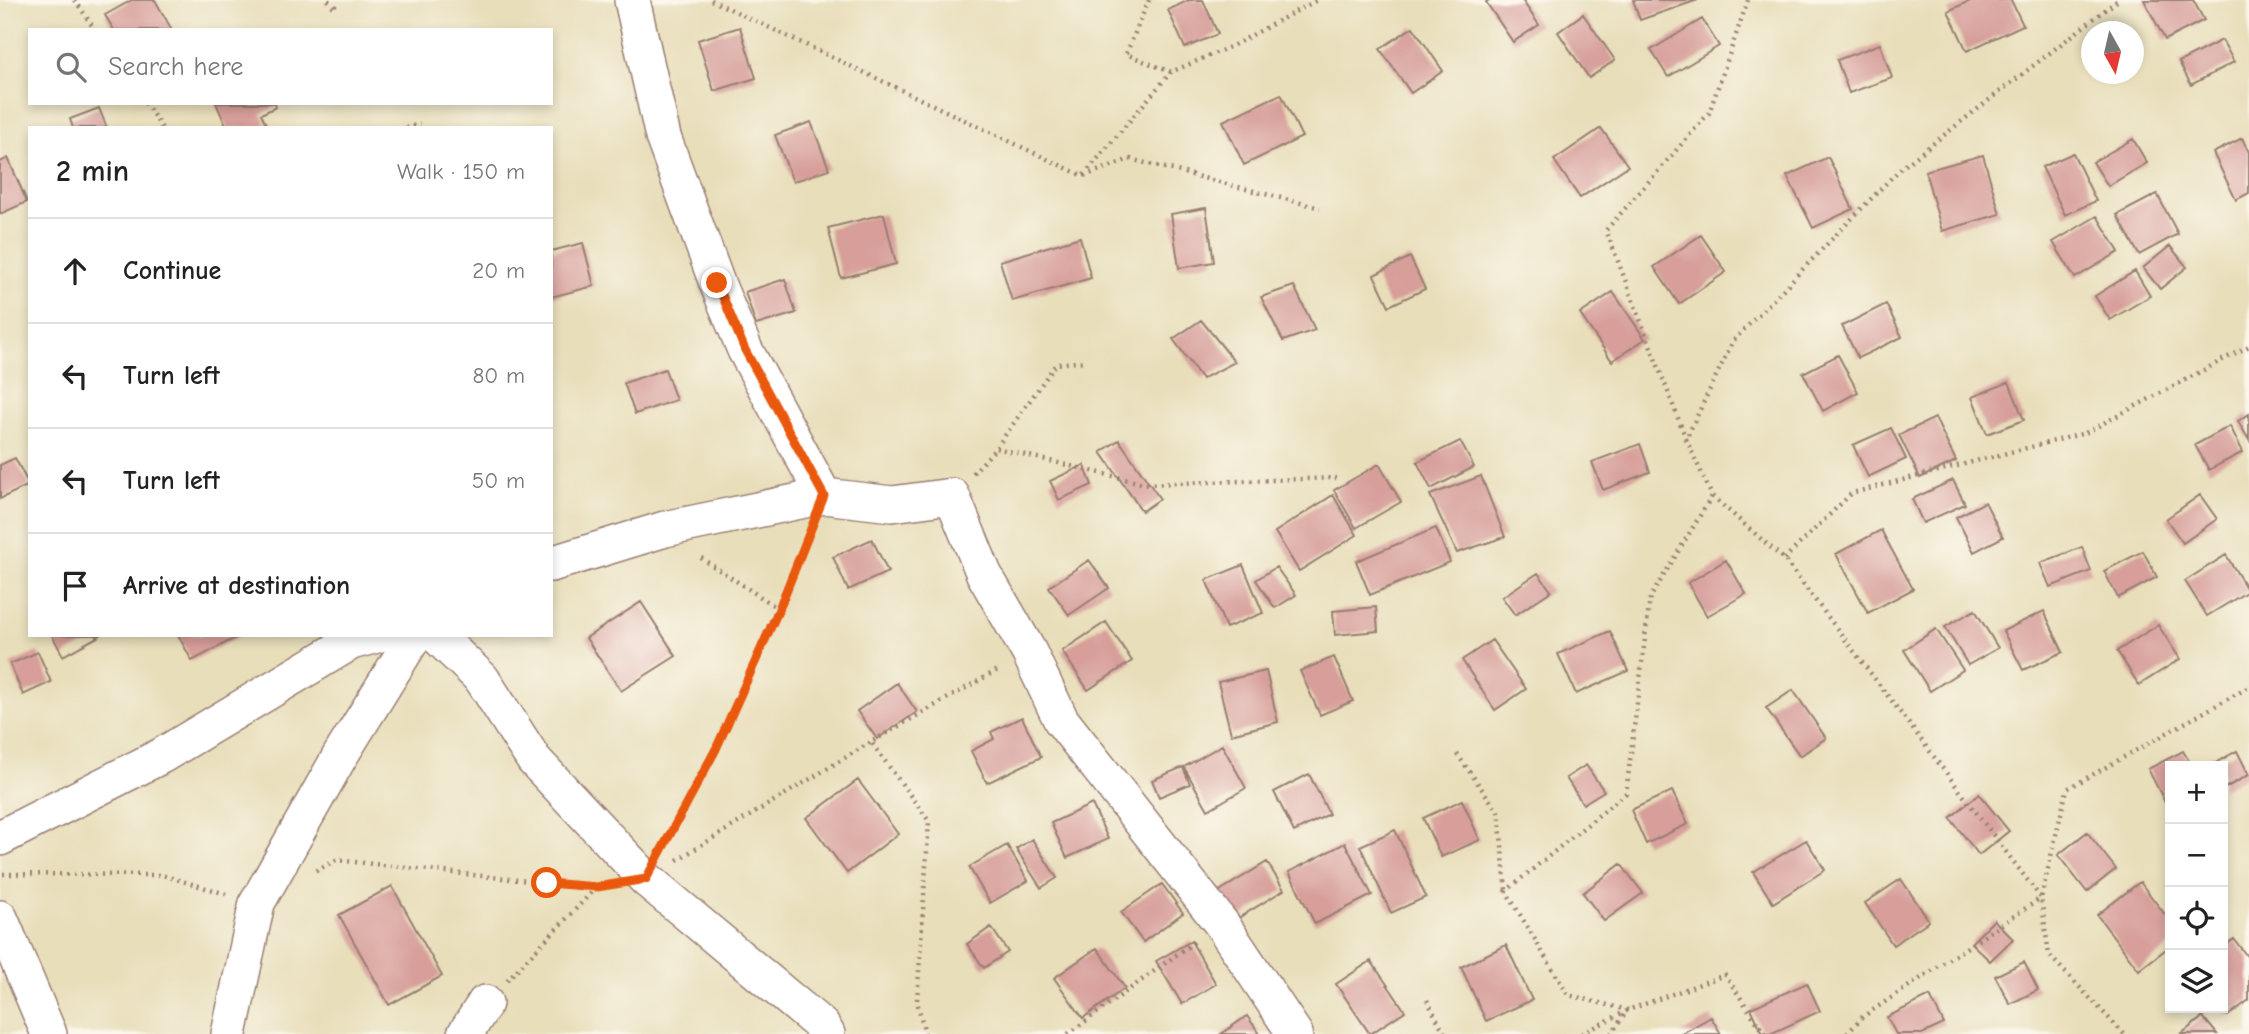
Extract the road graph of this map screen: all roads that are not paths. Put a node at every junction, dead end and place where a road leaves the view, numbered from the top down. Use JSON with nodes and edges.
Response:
{"nodes":[{"id":1,"x":632,"y":0,"type":"edge"},
{"id":2,"x":824,"y":496,"type":"junction"},
{"id":3,"x":553,"y":563,"type":"edge"},
{"id":4,"x":370,"y":637,"type":"edge"},
{"id":5,"x":414,"y":637,"type":"edge"},
{"id":6,"x":438,"y":637,"type":"edge"},
{"id":7,"x":0,"y":838,"type":"edge"},
{"id":8,"x":0,"y":918,"type":"edge"},
{"id":9,"x":485,"y":1003,"type":"road end"},
{"id":10,"x":49,"y":1034,"type":"edge"},
{"id":11,"x":229,"y":1034,"type":"edge"},
{"id":12,"x":465,"y":1034,"type":"edge"},
{"id":13,"x":827,"y":1034,"type":"edge"},
{"id":14,"x":1295,"y":1034,"type":"edge"}],
"edges":[{"from":1,"to":2,"type":"street"},
{"from":2,"to":3,"type":"street"},
{"from":2,"to":14,"type":"street"},
{"from":4,"to":7,"type":"street"},
{"from":5,"to":11,"type":"street"},
{"from":6,"to":13,"type":"street"},
{"from":8,"to":10,"type":"street"},
{"from":9,"to":12,"type":"street"}]}
